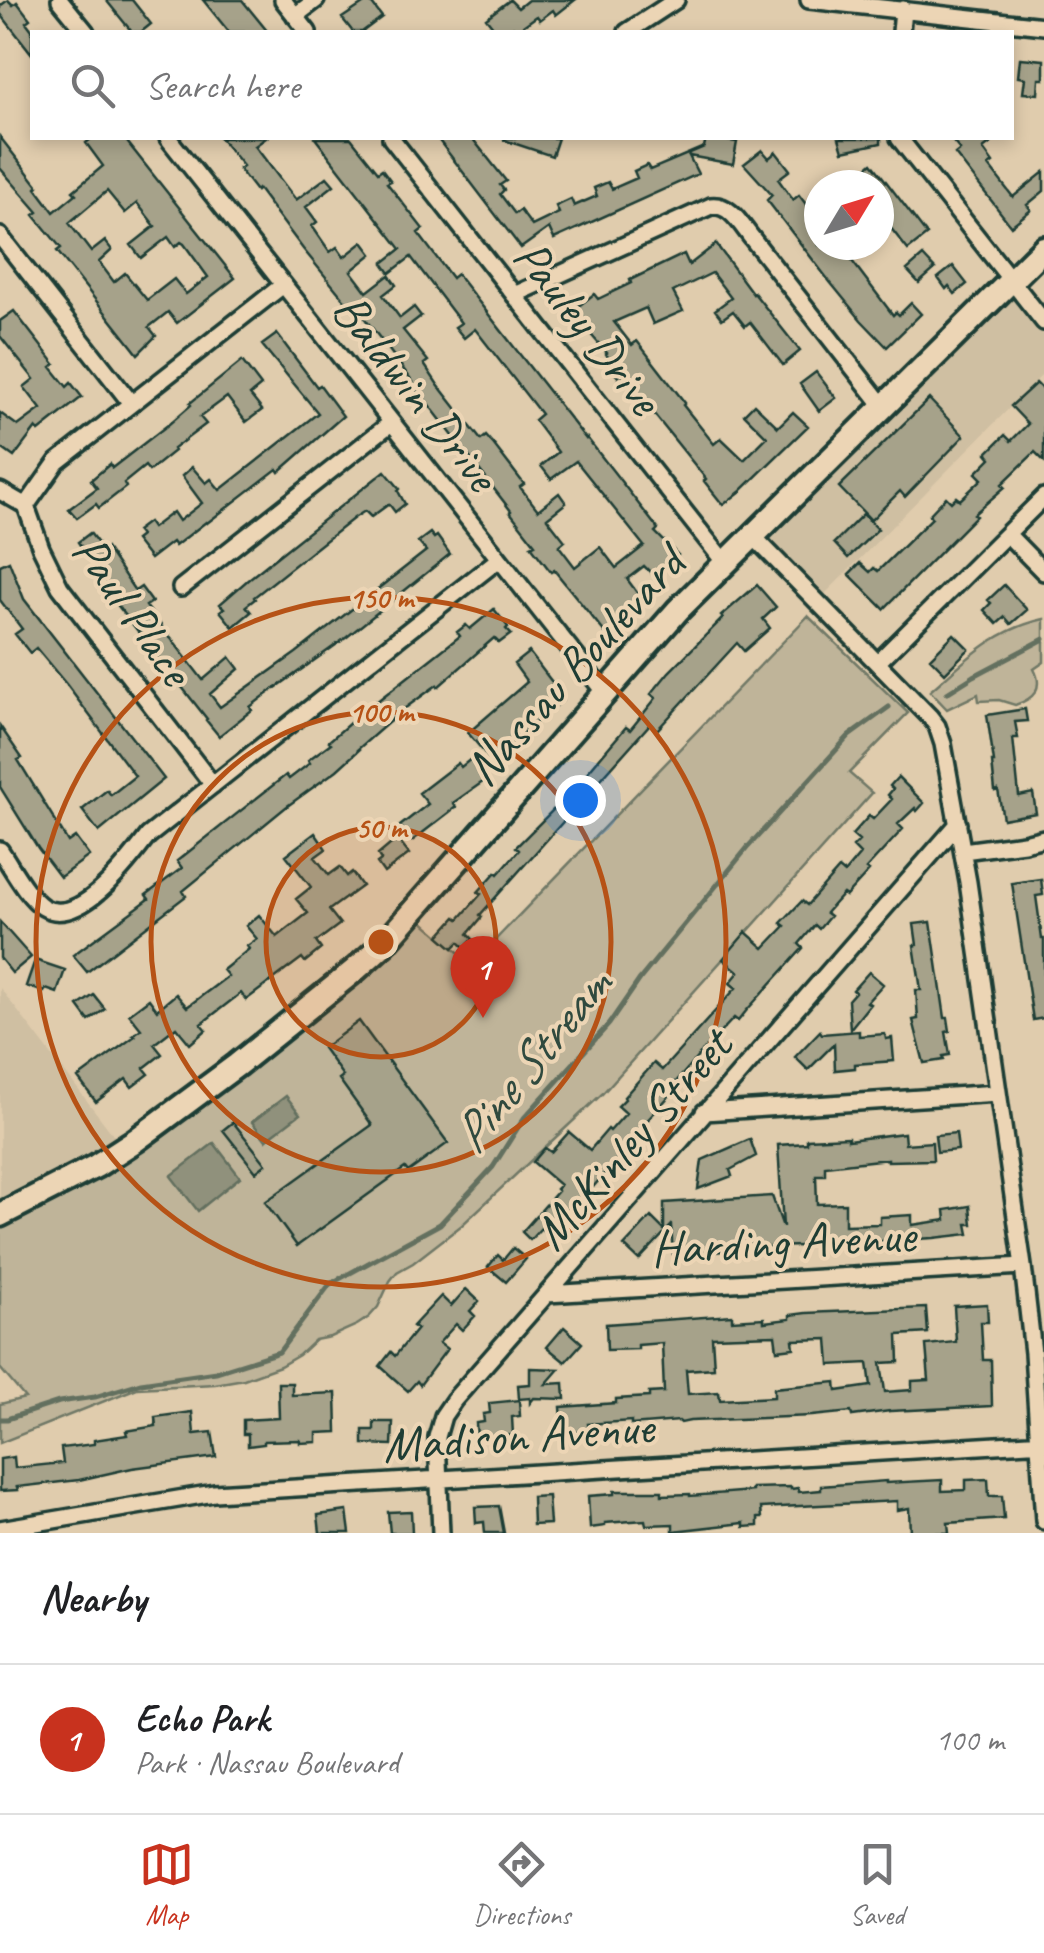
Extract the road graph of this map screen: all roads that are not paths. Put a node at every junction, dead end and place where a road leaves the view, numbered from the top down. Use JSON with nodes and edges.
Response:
{"nodes":[{"id":1,"x":60,"y":0,"type":"edge"},
{"id":2,"x":283,"y":0,"type":"edge"},
{"id":3,"x":316,"y":0,"type":"edge"},
{"id":4,"x":676,"y":0,"type":"edge"},
{"id":5,"x":809,"y":0,"type":"edge"},
{"id":6,"x":903,"y":9,"type":"junction"},
{"id":7,"x":296,"y":16,"type":"junction"},
{"id":8,"x":1044,"y":26,"type":"edge"},
{"id":9,"x":84,"y":30,"type":"edge"},
{"id":10,"x":306,"y":30,"type":"edge"},
{"id":11,"x":630,"y":30,"type":"edge"},
{"id":12,"x":900,"y":30,"type":"edge"},
{"id":13,"x":170,"y":140,"type":"edge"},
{"id":14,"x":392,"y":140,"type":"edge"},
{"id":15,"x":902,"y":140,"type":"edge"},
{"id":16,"x":0,"y":236,"type":"edge"},
{"id":17,"x":1044,"y":248,"type":"edge"},
{"id":18,"x":1010,"y":280,"type":"junction"},
{"id":19,"x":283,"y":285,"type":"junction"},
{"id":20,"x":514,"y":295,"type":"junction"},
{"id":21,"x":1044,"y":322,"type":"edge"},
{"id":22,"x":131,"y":403,"type":"junction"},
{"id":23,"x":883,"y":406,"type":"junction"},
{"id":24,"x":391,"y":423,"type":"junction"},
{"id":25,"x":0,"y":490,"type":"edge"},
{"id":26,"x":1044,"y":496,"type":"edge"},
{"id":27,"x":26,"y":506,"type":"junction"},
{"id":28,"x":1006,"y":534,"type":"junction"},
{"id":29,"x":753,"y":536,"type":"junction"},
{"id":30,"x":498,"y":560,"type":"junction"},
{"id":31,"x":725,"y":564,"type":"junction"},
{"id":32,"x":1044,"y":572,"type":"edge"},
{"id":33,"x":180,"y":588,"type":"dead end"},
{"id":34,"x":877,"y":663,"type":"junction"},
{"id":35,"x":606,"y":692,"type":"junction"},
{"id":36,"x":213,"y":785,"type":"junction"},
{"id":37,"x":958,"y":824,"type":"junction"},
{"id":38,"x":1044,"y":838,"type":"edge"},
{"id":39,"x":0,"y":850,"type":"edge"},
{"id":40,"x":963,"y":851,"type":"junction"},
{"id":41,"x":998,"y":1093,"type":"junction"},
{"id":42,"x":704,"y":1112,"type":"junction"},
{"id":43,"x":0,"y":1215,"type":"edge"},
{"id":44,"x":1023,"y":1266,"type":"junction"},
{"id":45,"x":548,"y":1294,"type":"junction"},
{"id":46,"x":1042,"y":1442,"type":"edge"},
{"id":47,"x":438,"y":1479,"type":"junction"},
{"id":48,"x":81,"y":1516,"type":"junction"},
{"id":49,"x":1044,"y":1521,"type":"edge"},
{"id":50,"x":0,"y":1530,"type":"edge"},
{"id":51,"x":84,"y":1533,"type":"edge"},
{"id":52,"x":441,"y":1533,"type":"edge"}],
"edges":[{"from":1,"to":9,"type":"street"},
{"from":2,"to":7,"type":"street"},
{"from":3,"to":7,"type":"street"},
{"from":4,"to":11,"type":"street"},
{"from":5,"to":6,"type":"street"},
{"from":6,"to":8,"type":"street"},
{"from":6,"to":12,"type":"street"},
{"from":7,"to":10,"type":"street"},
{"from":13,"to":19,"type":"street","name":"Baldwin Drive"},
{"from":14,"to":20,"type":"street","name":"Pauley Drive"},
{"from":15,"to":18,"type":"street"},
{"from":16,"to":22,"type":"street"},
{"from":17,"to":18,"type":"main road","name":"Nassau Boulevard"},
{"from":18,"to":21,"type":"street"},
{"from":18,"to":23,"type":"main road","name":"Nassau Boulevard"},
{"from":19,"to":22,"type":"street","name":"Paul Place"},
{"from":19,"to":24,"type":"street","name":"Baldwin Drive"},
{"from":20,"to":23,"type":"street"},
{"from":20,"to":31,"type":"street","name":"Pauley Drive"},
{"from":22,"to":27,"type":"street","name":"Paul Place"},
{"from":23,"to":29,"type":"main road","name":"Nassau Boulevard"},
{"from":24,"to":30,"type":"street","name":"Baldwin Drive"},
{"from":24,"to":33,"type":"street"},
{"from":25,"to":27,"type":"street"},
{"from":26,"to":28,"type":"street"},
{"from":27,"to":36,"type":"street","name":"Paul Place"},
{"from":28,"to":32,"type":"street"},
{"from":28,"to":34,"type":"street"},
{"from":29,"to":31,"type":"main road","name":"Nassau Boulevard"},
{"from":29,"to":34,"type":"street"},
{"from":30,"to":35,"type":"street","name":"Baldwin Drive"},
{"from":30,"to":36,"type":"street"},
{"from":31,"to":35,"type":"main road","name":"Nassau Boulevard"},
{"from":34,"to":37,"type":"street"},
{"from":35,"to":43,"type":"main road","name":"Nassau Boulevard"},
{"from":36,"to":39,"type":"street"},
{"from":37,"to":40,"type":"street"},
{"from":37,"to":42,"type":"street","name":"McKinley Street"},
{"from":38,"to":40,"type":"street"},
{"from":40,"to":41,"type":"street"},
{"from":41,"to":42,"type":"street"},
{"from":41,"to":44,"type":"street"},
{"from":42,"to":45,"type":"street","name":"McKinley Street"},
{"from":44,"to":45,"type":"street","name":"Harding Avenue"},
{"from":44,"to":46,"type":"street"},
{"from":45,"to":47,"type":"street","name":"McKinley Street"},
{"from":46,"to":47,"type":"street","name":"Madison Avenue"},
{"from":46,"to":49,"type":"street"},
{"from":47,"to":48,"type":"street","name":"Madison Avenue"},
{"from":47,"to":52,"type":"street","name":"McKinley Street"},
{"from":48,"to":50,"type":"street","name":"Madison Avenue"},
{"from":48,"to":51,"type":"street"}]}
